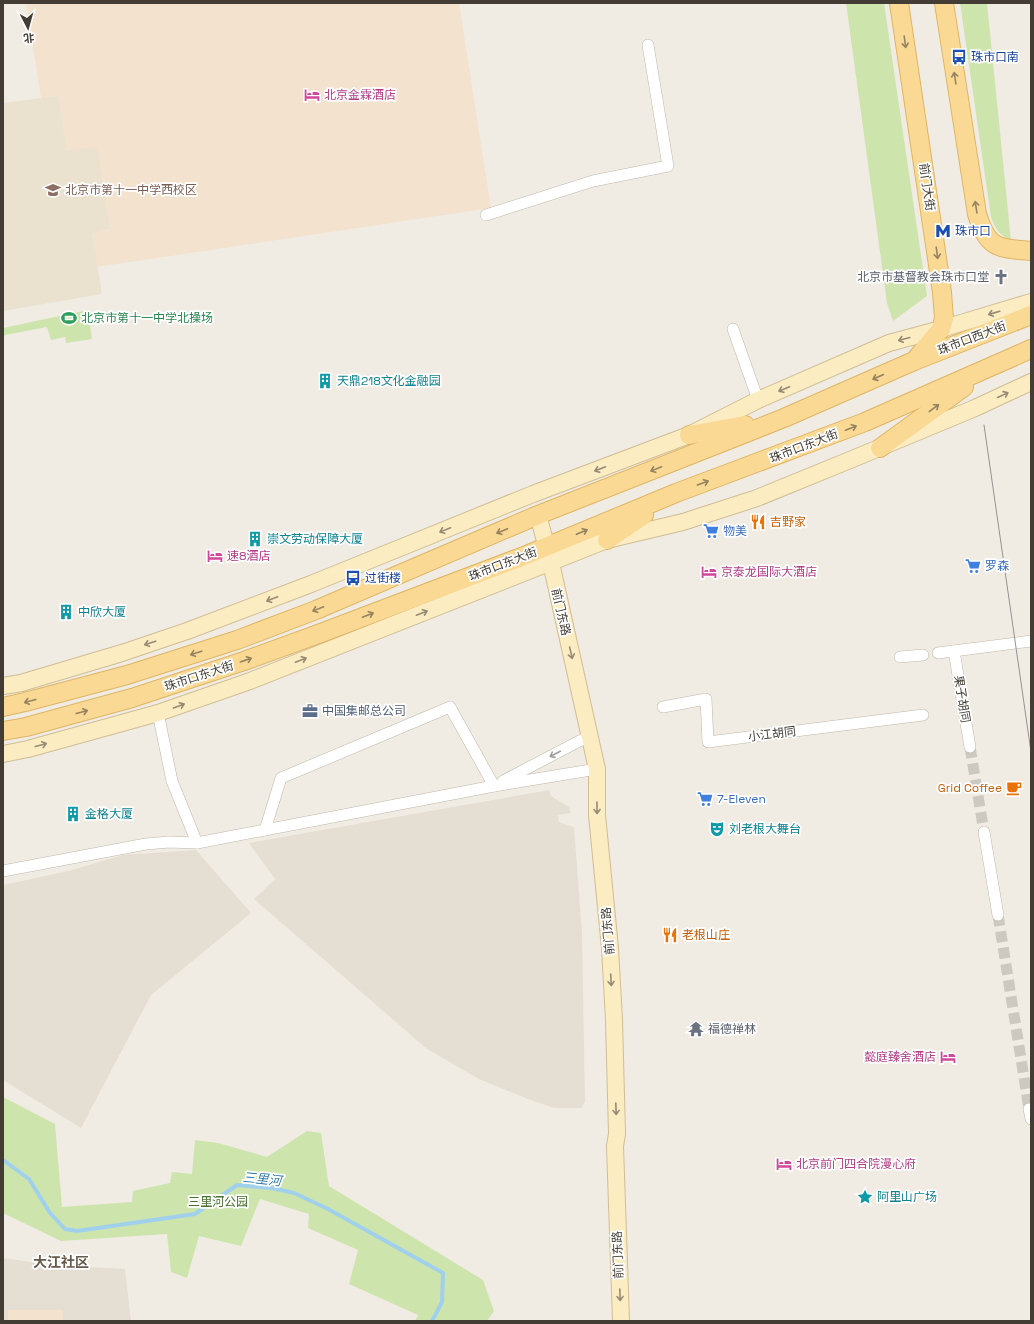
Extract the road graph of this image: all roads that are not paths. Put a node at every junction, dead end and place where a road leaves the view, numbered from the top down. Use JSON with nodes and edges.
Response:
{"nodes":[{"id":1,"x":899,"y":3,"type":"edge"},
{"id":2,"x":944,"y":3,"type":"edge"},
{"id":3,"x":648,"y":45,"type":"dead end"},
{"id":4,"x":486,"y":215,"type":"dead end"},
{"id":5,"x":1031,"y":251,"type":"edge"},
{"id":6,"x":1031,"y":302,"type":"edge"},
{"id":7,"x":1031,"y":315,"type":"edge"},
{"id":8,"x":733,"y":328,"type":"dead end"},
{"id":9,"x":941,"y":329,"type":"junction"},
{"id":10,"x":1031,"y":349,"type":"edge"},
{"id":11,"x":914,"y":361,"type":"junction"},
{"id":12,"x":992,"y":367,"type":"junction"},
{"id":13,"x":1031,"y":382,"type":"edge"},
{"id":14,"x":758,"y":400,"type":"junction"},
{"id":15,"x":784,"y":418,"type":"junction"},
{"id":16,"x":689,"y":435,"type":"junction"},
{"id":17,"x":880,"y":448,"type":"junction"},
{"id":18,"x":676,"y":493,"type":"junction"},
{"id":19,"x":538,"y":515,"type":"junction"},
{"id":20,"x":607,"y":540,"type":"junction"},
{"id":21,"x":478,"y":541,"type":"junction"},
{"id":22,"x":548,"y":555,"type":"junction"},
{"id":23,"x":486,"y":570,"type":"junction"},
{"id":24,"x":1031,"y":641,"type":"edge"},
{"id":25,"x":954,"y":651,"type":"junction"},
{"id":26,"x":938,"y":653,"type":"dead end"},
{"id":27,"x":923,"y":654,"type":"dead end"},
{"id":28,"x":900,"y":657,"type":"dead end"},
{"id":29,"x":3,"y":686,"type":"edge"},
{"id":30,"x":3,"y":707,"type":"edge"},
{"id":31,"x":663,"y":707,"type":"dead end"},
{"id":32,"x":158,"y":713,"type":"junction"},
{"id":33,"x":923,"y":715,"type":"dead end"},
{"id":34,"x":3,"y":731,"type":"edge"},
{"id":35,"x":589,"y":736,"type":"junction"},
{"id":36,"x":970,"y":747,"type":"tunnel mouth"},
{"id":37,"x":3,"y":754,"type":"edge"},
{"id":38,"x":597,"y":769,"type":"junction"},
{"id":39,"x":494,"y":786,"type":"junction"},
{"id":40,"x":265,"y":830,"type":"junction"},
{"id":41,"x":984,"y":832,"type":"tunnel mouth"},
{"id":42,"x":197,"y":842,"type":"junction"},
{"id":43,"x":3,"y":870,"type":"edge"},
{"id":44,"x":998,"y":915,"type":"tunnel mouth"},
{"id":45,"x":621,"y":1321,"type":"edge"}],
"edges":[{"from":1,"to":9,"type":"main road","name":"前门大街","one_way":true},
{"from":5,"to":2,"type":"main road","one_way":true},
{"from":3,"to":4,"type":"street"},
{"from":6,"to":9,"type":"street","name":"珠市口西大街","one_way":true},
{"from":7,"to":11,"type":"main road","name":"珠市口西大街"},
{"from":8,"to":14,"type":"street"},
{"from":9,"to":11,"type":"main road"},
{"from":9,"to":14,"type":"street","one_way":true},
{"from":10,"to":12,"type":"main road"},
{"from":11,"to":15,"type":"main road","name":"珠市口东大街","one_way":true},
{"from":17,"to":12,"type":"main road","one_way":true},
{"from":18,"to":12,"type":"main road","name":"珠市口东大街","one_way":true},
{"from":17,"to":13,"type":"street","name":"珠市口东大街","one_way":true},
{"from":14,"to":16,"type":"street"},
{"from":15,"to":16,"type":"main road"},
{"from":15,"to":19,"type":"main road","name":"珠市口东大街","one_way":true},
{"from":16,"to":29,"type":"street","one_way":true},
{"from":17,"to":20,"type":"street","name":"珠市口东大街"},
{"from":18,"to":20,"type":"main road"},
{"from":22,"to":18,"type":"main road","name":"珠市口东大街","one_way":true},
{"from":19,"to":21,"type":"main road","name":"珠市口东大街","one_way":true},
{"from":19,"to":22,"type":"street","name":"前门东路"},
{"from":20,"to":22,"type":"street","name":"珠市口东大街"},
{"from":21,"to":23,"type":"main road"},
{"from":21,"to":30,"type":"main road","name":"珠市口东大街","one_way":true},
{"from":22,"to":23,"type":"main road","name":"珠市口东大街"},
{"from":32,"to":22,"type":"street","name":"珠市口东大街","one_way":true},
{"from":22,"to":35,"type":"street","name":"前门东路","one_way":true},
{"from":34,"to":23,"type":"main road","name":"珠市口东大街","one_way":true},
{"from":24,"to":25,"type":"street"},
{"from":25,"to":26,"type":"street"},
{"from":25,"to":36,"type":"street","name":"果子胡同"},
{"from":27,"to":28,"type":"street"},
{"from":31,"to":33,"type":"street","name":"小江胡同"},
{"from":37,"to":32,"type":"street","name":"珠市口东大街","one_way":true},
{"from":32,"to":42,"type":"street"},
{"from":35,"to":38,"type":"street","name":"前门东路"},
{"from":35,"to":39,"type":"street","one_way":true},
{"from":38,"to":39,"type":"street"},
{"from":38,"to":45,"type":"street","name":"前门东路","one_way":true},
{"from":39,"to":40,"type":"street"},
{"from":39,"to":40,"type":"street"},
{"from":40,"to":42,"type":"street"},
{"from":41,"to":44,"type":"street"},
{"from":42,"to":43,"type":"street"}]}
